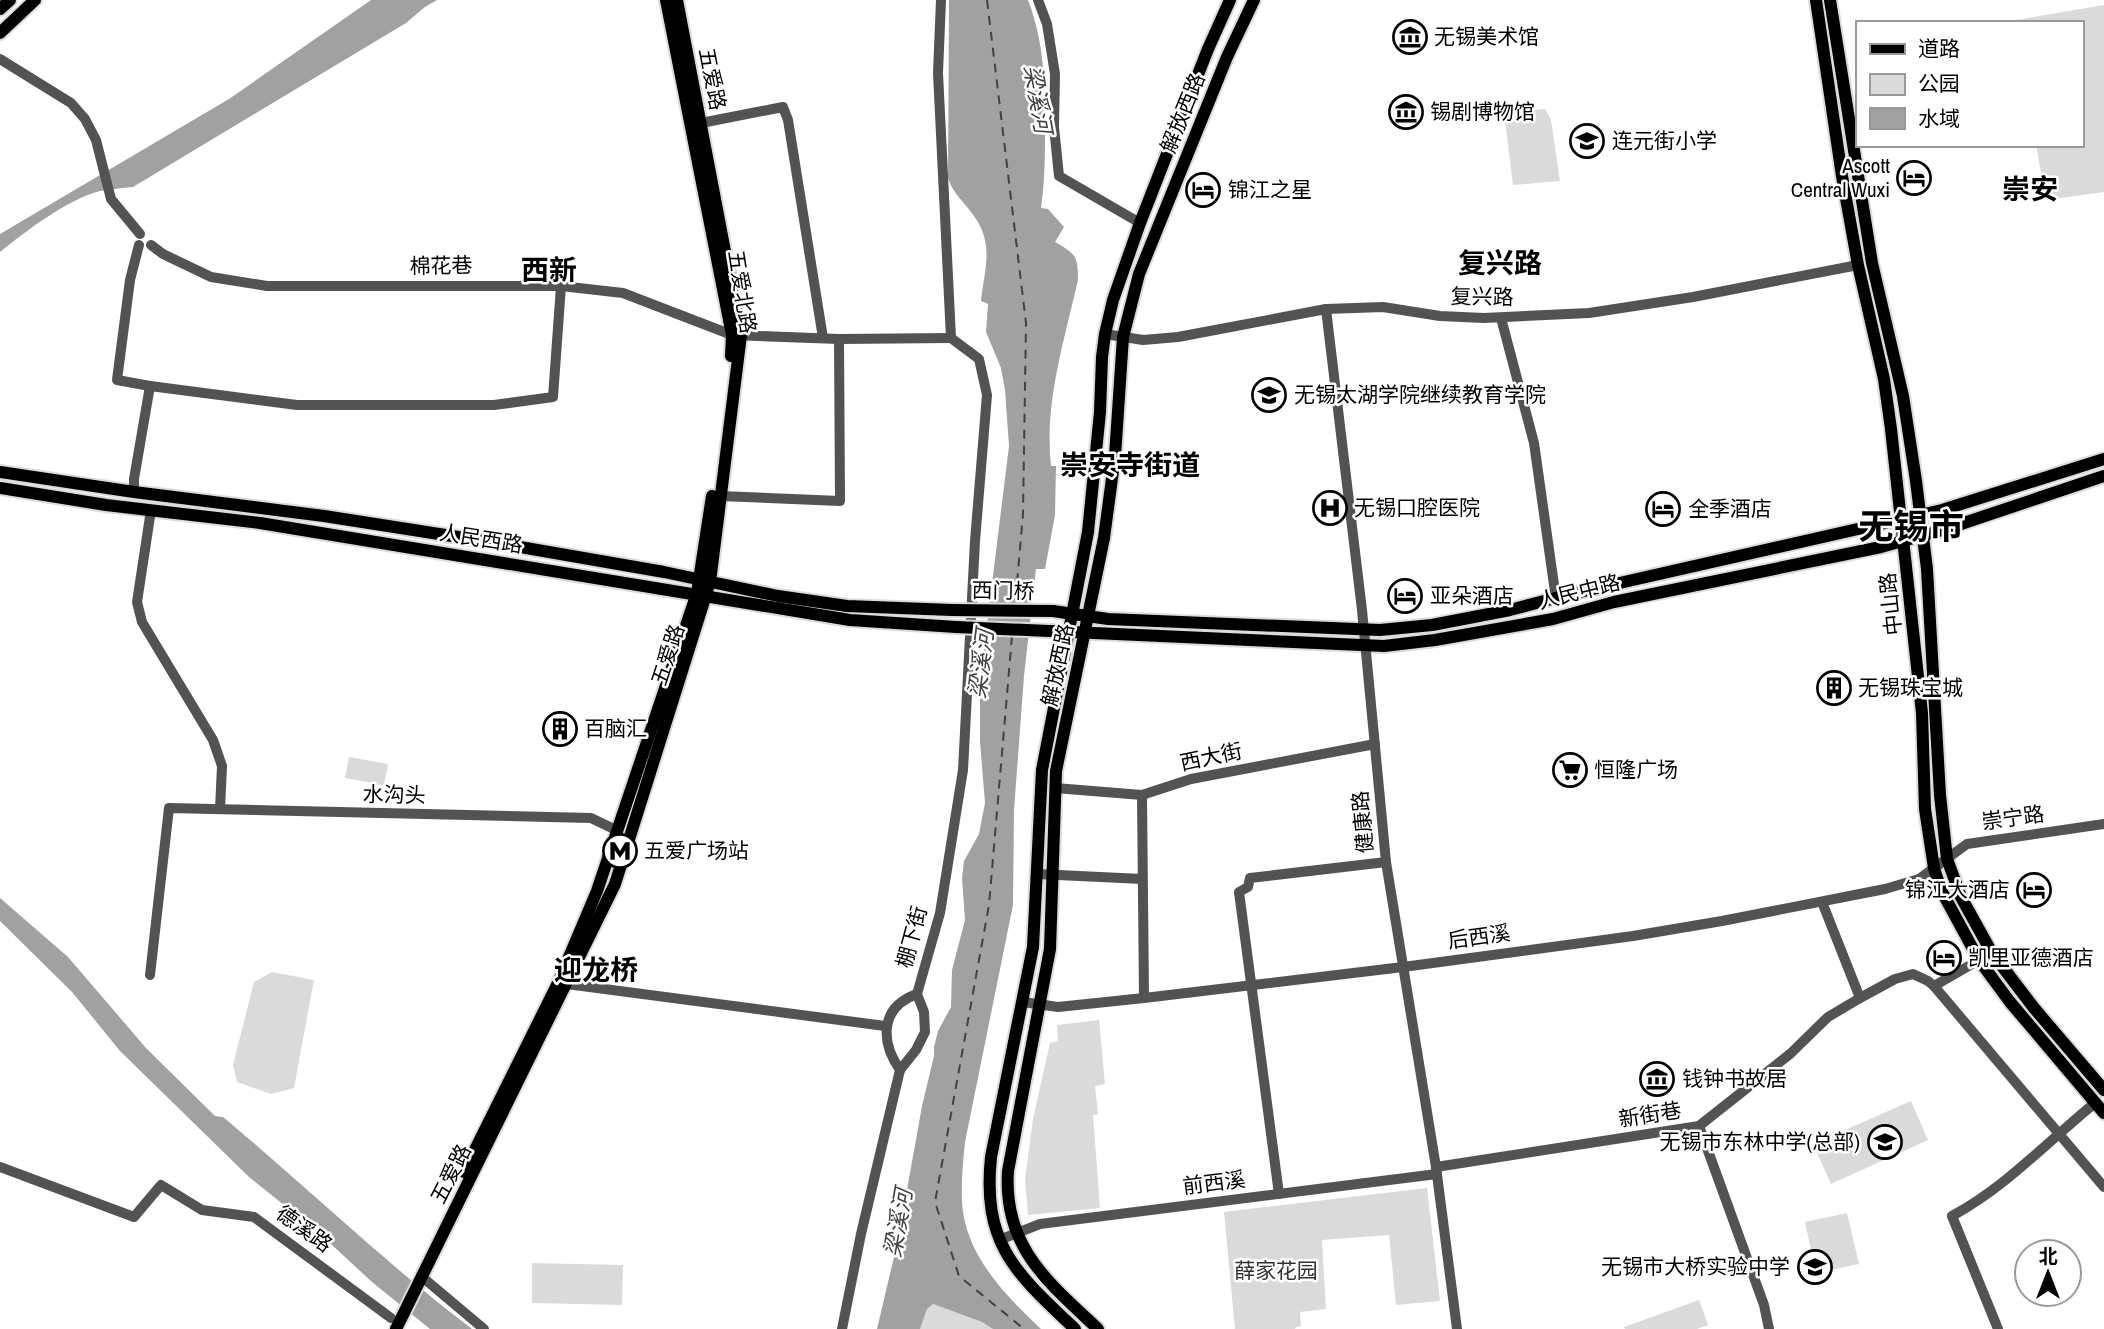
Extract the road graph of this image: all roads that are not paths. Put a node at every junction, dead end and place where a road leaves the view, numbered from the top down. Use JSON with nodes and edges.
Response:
{"nodes":[{"id":1,"x":10,"y":0,"type":"edge"},
{"id":2,"x":35,"y":0,"type":"edge"},
{"id":3,"x":666,"y":0,"type":"edge"},
{"id":4,"x":677,"y":0,"type":"edge"},
{"id":5,"x":941,"y":0,"type":"edge"},
{"id":6,"x":1038,"y":0,"type":"edge"},
{"id":7,"x":1230,"y":0,"type":"edge"},
{"id":8,"x":1254,"y":0,"type":"edge"},
{"id":9,"x":1816,"y":0,"type":"edge"},
{"id":10,"x":1830,"y":0,"type":"edge"},
{"id":11,"x":0,"y":9,"type":"edge"},
{"id":12,"x":0,"y":33,"type":"edge"},
{"id":13,"x":0,"y":59,"type":"edge"},
{"id":14,"x":701,"y":123,"type":"junction"},
{"id":15,"x":1140,"y":223,"type":"junction"},
{"id":16,"x":140,"y":240,"type":"junction"},
{"id":17,"x":1858,"y":265,"type":"junction"},
{"id":18,"x":561,"y":286,"type":"junction"},
{"id":19,"x":1326,"y":309,"type":"junction"},
{"id":20,"x":1502,"y":318,"type":"junction"},
{"id":21,"x":1105,"y":334,"type":"junction"},
{"id":22,"x":736,"y":335,"type":"junction"},
{"id":23,"x":1123,"y":337,"type":"junction"},
{"id":24,"x":823,"y":338,"type":"junction"},
{"id":25,"x":951,"y":338,"type":"junction"},
{"id":26,"x":839,"y":339,"type":"junction"},
{"id":27,"x":150,"y":386,"type":"junction"},
{"id":28,"x":2104,"y":459,"type":"edge"},
{"id":29,"x":0,"y":472,"type":"edge"},
{"id":30,"x":2104,"y":476,"type":"edge"},
{"id":31,"x":0,"y":488,"type":"edge"},
{"id":32,"x":134,"y":492,"type":"junction"},
{"id":33,"x":720,"y":496,"type":"junction"},
{"id":34,"x":151,"y":510,"type":"junction"},
{"id":35,"x":1920,"y":515,"type":"junction"},
{"id":36,"x":1901,"y":520,"type":"junction"},
{"id":37,"x":1923,"y":535,"type":"junction"},
{"id":38,"x":1903,"y":540,"type":"junction"},
{"id":39,"x":703,"y":588,"type":"junction"},
{"id":40,"x":1556,"y":599,"type":"junction"},
{"id":41,"x":952,"y":610,"type":"joint"},
{"id":42,"x":1053,"y":611,"type":"joint"},
{"id":43,"x":1073,"y":613,"type":"junction"},
{"id":44,"x":1089,"y":616,"type":"junction"},
{"id":45,"x":956,"y":627,"type":"joint"},
{"id":46,"x":1363,"y":629,"type":"junction"},
{"id":47,"x":1049,"y":631,"type":"joint"},
{"id":48,"x":1085,"y":632,"type":"junction"},
{"id":49,"x":1069,"y":633,"type":"junction"},
{"id":50,"x":1364,"y":645,"type":"junction"},
{"id":51,"x":1375,"y":744,"type":"junction"},
{"id":52,"x":1055,"y":788,"type":"junction"},
{"id":53,"x":1142,"y":795,"type":"junction"},
{"id":54,"x":220,"y":809,"type":"junction"},
{"id":55,"x":2104,"y":824,"type":"edge"},
{"id":56,"x":616,"y":830,"type":"junction"},
{"id":57,"x":1947,"y":859,"type":"junction"},
{"id":58,"x":1386,"y":862,"type":"junction"},
{"id":59,"x":1934,"y":868,"type":"junction"},
{"id":60,"x":1037,"y":874,"type":"junction"},
{"id":61,"x":1052,"y":875,"type":"junction"},
{"id":62,"x":1142,"y":879,"type":"junction"},
{"id":63,"x":1822,"y":902,"type":"junction"},
{"id":64,"x":1979,"y":960,"type":"junction"},
{"id":65,"x":1403,"y":967,"type":"junction"},
{"id":66,"x":150,"y":975,"type":"dead end"},
{"id":67,"x":562,"y":983,"type":"junction"},
{"id":68,"x":1253,"y":985,"type":"junction"},
{"id":69,"x":1934,"y":986,"type":"junction"},
{"id":70,"x":917,"y":993,"type":"junction"},
{"id":71,"x":1144,"y":998,"type":"junction"},
{"id":72,"x":1860,"y":998,"type":"junction"},
{"id":73,"x":1023,"y":1002,"type":"junction"},
{"id":74,"x":1040,"y":1005,"type":"junction"},
{"id":75,"x":886,"y":1026,"type":"junction"},
{"id":76,"x":900,"y":1070,"type":"junction"},
{"id":77,"x":2104,"y":1090,"type":"edge"},
{"id":78,"x":2100,"y":1108,"type":"edge"},
{"id":79,"x":1699,"y":1126,"type":"junction"},
{"id":80,"x":2058,"y":1133,"type":"junction"},
{"id":81,"x":0,"y":1167,"type":"edge"},
{"id":82,"x":1437,"y":1171,"type":"junction"},
{"id":83,"x":2104,"y":1187,"type":"edge"},
{"id":84,"x":1279,"y":1194,"type":"junction"},
{"id":85,"x":1017,"y":1234,"type":"junction"},
{"id":86,"x":999,"y":1240,"type":"junction"},
{"id":87,"x":418,"y":1274,"type":"junction"},
{"id":88,"x":394,"y":1319,"type":"edge"},
{"id":89,"x":484,"y":1329,"type":"edge"},
{"id":90,"x":842,"y":1329,"type":"edge"},
{"id":91,"x":1075,"y":1329,"type":"edge"},
{"id":92,"x":1098,"y":1329,"type":"edge"},
{"id":93,"x":1457,"y":1329,"type":"edge"},
{"id":94,"x":1769,"y":1329,"type":"edge"},
{"id":95,"x":1998,"y":1329,"type":"edge"}],
"edges":[{"from":1,"to":11,"type":"main road"},
{"from":2,"to":12,"type":"main road"},
{"from":3,"to":22,"type":"main road","name":"五爱北路"},
{"from":4,"to":14,"type":"main road","name":"五爱路"},
{"from":5,"to":25,"type":"street"},
{"from":6,"to":15,"type":"street"},
{"from":7,"to":15,"type":"main road","name":"解放西路"},
{"from":8,"to":23,"type":"main road","name":"解放西路"},
{"from":9,"to":17,"type":"main road","name":"中山路"},
{"from":10,"to":35,"type":"main road","name":"中山路"},
{"from":13,"to":16,"type":"street"},
{"from":14,"to":22,"type":"main road","name":"五爱路"},
{"from":14,"to":24,"type":"street"},
{"from":15,"to":21,"type":"main road","name":"解放西路"},
{"from":16,"to":18,"type":"street","name":"棉花巷"},
{"from":16,"to":27,"type":"street"},
{"from":17,"to":20,"type":"street","name":"复兴路"},
{"from":17,"to":36,"type":"main road","name":"中山路"},
{"from":18,"to":22,"type":"street","name":"棉花巷"},
{"from":18,"to":27,"type":"street"},
{"from":19,"to":20,"type":"street","name":"复兴路"},
{"from":19,"to":23,"type":"street","name":"复兴路"},
{"from":19,"to":46,"type":"street","name":"健康路"},
{"from":20,"to":40,"type":"street"},
{"from":21,"to":23,"type":"street","name":"复兴路"},
{"from":21,"to":43,"type":"main road","name":"解放西路"},
{"from":22,"to":24,"type":"street","name":"棉花巷"},
{"from":22,"to":33,"type":"main road","name":"五爱路"},
{"from":22,"to":39,"type":"main road","name":"五爱北路"},
{"from":23,"to":44,"type":"main road","name":"解放西路"},
{"from":24,"to":26,"type":"street","name":"棉花巷"},
{"from":25,"to":26,"type":"street","name":"棉花巷"},
{"from":25,"to":70,"type":"street","name":"棚下街"},
{"from":26,"to":33,"type":"street"},
{"from":27,"to":32,"type":"street"},
{"from":28,"to":35,"type":"main road","name":"人民中路"},
{"from":29,"to":32,"type":"main road","name":"人民西路"},
{"from":30,"to":37,"type":"main road","name":"人民中路"},
{"from":31,"to":34,"type":"main road","name":"人民西路"},
{"from":32,"to":39,"type":"main road","name":"人民西路"},
{"from":33,"to":39,"type":"main road","name":"五爱路"},
{"from":34,"to":39,"type":"main road","name":"人民西路"},
{"from":34,"to":54,"type":"street"},
{"from":35,"to":36,"type":"main road","name":"人民中路"},
{"from":35,"to":37,"type":"main road","name":"中山路"},
{"from":36,"to":38,"type":"main road","name":"中山路"},
{"from":36,"to":40,"type":"main road","name":"人民中路"},
{"from":37,"to":38,"type":"main road","name":"人民中路"},
{"from":37,"to":57,"type":"main road","name":"中山路"},
{"from":38,"to":50,"type":"main road","name":"人民中路"},
{"from":38,"to":59,"type":"main road","name":"中山路"},
{"from":39,"to":41,"type":"main road","name":"人民西路"},
{"from":39,"to":45,"type":"main road","name":"人民西路"},
{"from":39,"to":56,"type":"main road","name":"五爱路"},
{"from":39,"to":67,"type":"main road","name":"五爱路"},
{"from":40,"to":46,"type":"main road","name":"人民中路"},
{"from":41,"to":42,"type":"main road","name":"西门桥","bridge":true},
{"from":42,"to":43,"type":"main road","name":"人民中路"},
{"from":43,"to":44,"type":"main road","name":"人民中路"},
{"from":43,"to":49,"type":"main road","name":"解放西路"},
{"from":44,"to":46,"type":"main road","name":"人民中路"},
{"from":44,"to":48,"type":"main road","name":"解放西路"},
{"from":45,"to":47,"type":"main road","name":"西门桥","bridge":true},
{"from":46,"to":50,"type":"street","name":"健康路"},
{"from":47,"to":49,"type":"main road","name":"人民中路"},
{"from":48,"to":49,"type":"main road","name":"人民中路"},
{"from":48,"to":50,"type":"main road","name":"人民中路"},
{"from":48,"to":52,"type":"main road","name":"解放西路"},
{"from":49,"to":60,"type":"main road","name":"解放西路"},
{"from":50,"to":51,"type":"street","name":"健康路"},
{"from":51,"to":53,"type":"street","name":"西大街"},
{"from":51,"to":58,"type":"street","name":"健康路"},
{"from":52,"to":53,"type":"street","name":"西大街"},
{"from":52,"to":61,"type":"main road","name":"解放西路"},
{"from":53,"to":62,"type":"street"},
{"from":54,"to":56,"type":"street","name":"水沟头"},
{"from":54,"to":66,"type":"street","name":"水沟头"},
{"from":55,"to":57,"type":"street","name":"崇宁路"},
{"from":56,"to":67,"type":"main road","name":"五爱路"},
{"from":57,"to":59,"type":"street","name":"崇宁路"},
{"from":57,"to":77,"type":"main road","name":"中山路"},
{"from":58,"to":65,"type":"street","name":"健康路"},
{"from":58,"to":68,"type":"street"},
{"from":59,"to":63,"type":"street","name":"后西溪"},
{"from":59,"to":64,"type":"main road","name":"中山路"},
{"from":60,"to":61,"type":"street"},
{"from":60,"to":73,"type":"main road","name":"解放西路"},
{"from":61,"to":62,"type":"street"},
{"from":61,"to":74,"type":"main road","name":"解放西路"},
{"from":62,"to":71,"type":"street"},
{"from":63,"to":65,"type":"street","name":"后西溪"},
{"from":63,"to":72,"type":"street"},
{"from":64,"to":69,"type":"street"},
{"from":64,"to":78,"type":"main road","name":"中山路"},
{"from":65,"to":68,"type":"street","name":"后西溪"},
{"from":65,"to":82,"type":"street","name":"健康路"},
{"from":67,"to":75,"type":"street"},
{"from":67,"to":87,"type":"main road","name":"五爱路"},
{"from":68,"to":71,"type":"street","name":"后西溪"},
{"from":68,"to":84,"type":"street"},
{"from":69,"to":72,"type":"street","name":"新街巷"},
{"from":69,"to":80,"type":"street"},
{"from":70,"to":75,"type":"street"},
{"from":70,"to":76,"type":"street","name":"棚下街"},
{"from":71,"to":74,"type":"street","name":"后西溪"},
{"from":72,"to":79,"type":"street","name":"新街巷"},
{"from":73,"to":74,"type":"street","name":"后西溪"},
{"from":73,"to":86,"type":"main road","name":"解放西路"},
{"from":74,"to":85,"type":"main road","name":"解放西路"},
{"from":75,"to":76,"type":"street"},
{"from":76,"to":90,"type":"street","name":"棚下街"},
{"from":78,"to":80,"type":"street"},
{"from":79,"to":82,"type":"street","name":"新街巷"},
{"from":79,"to":94,"type":"street"},
{"from":80,"to":83,"type":"street"},
{"from":80,"to":95,"type":"street"},
{"from":81,"to":88,"type":"street","name":"德溪路"},
{"from":82,"to":84,"type":"street","name":"前西溪"},
{"from":82,"to":93,"type":"street","name":"健康路"},
{"from":84,"to":85,"type":"street","name":"前西溪"},
{"from":85,"to":86,"type":"street","name":"前西溪"},
{"from":85,"to":92,"type":"main road","name":"解放西路"},
{"from":86,"to":91,"type":"main road","name":"解放西路"},
{"from":87,"to":88,"type":"main road","name":"五爱路"},
{"from":87,"to":89,"type":"street"}]}
